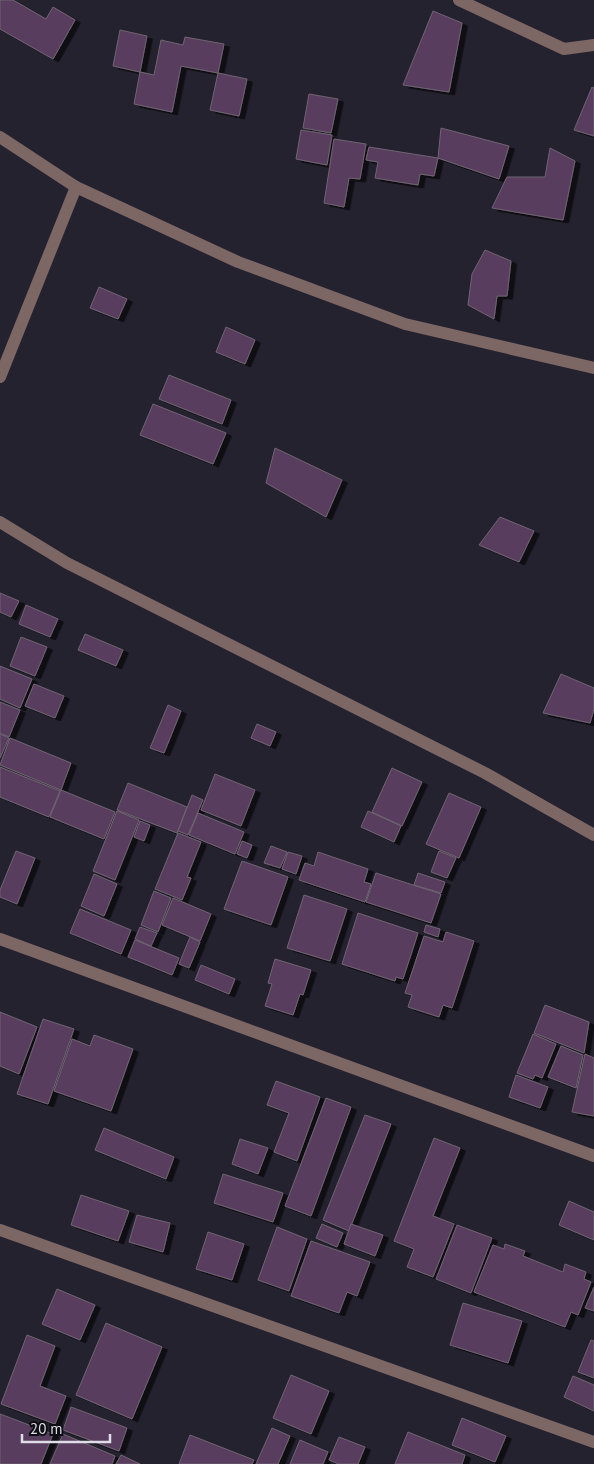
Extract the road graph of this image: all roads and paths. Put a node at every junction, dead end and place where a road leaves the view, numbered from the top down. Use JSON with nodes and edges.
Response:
{"nodes":[{"id":1,"x":459,"y":0,"type":"edge"},
{"id":2,"x":594,"y":45,"type":"edge"},
{"id":3,"x":0,"y":137,"type":"edge"},
{"id":4,"x":76,"y":187,"type":"junction"},
{"id":5,"x":594,"y":368,"type":"edge"},
{"id":6,"x":0,"y":377,"type":"edge"},
{"id":7,"x":0,"y":522,"type":"edge"},
{"id":8,"x":594,"y":835,"type":"edge"},
{"id":9,"x":0,"y":939,"type":"edge"},
{"id":10,"x":594,"y":1156,"type":"edge"},
{"id":11,"x":0,"y":1230,"type":"edge"},
{"id":12,"x":594,"y":1442,"type":"edge"}],
"edges":[{"from":1,"to":2,"type":"street"},
{"from":3,"to":4,"type":"street"},
{"from":4,"to":5,"type":"street"},
{"from":4,"to":6,"type":"street"},
{"from":7,"to":8,"type":"street"},
{"from":9,"to":10,"type":"street"},
{"from":11,"to":12,"type":"street"}]}
